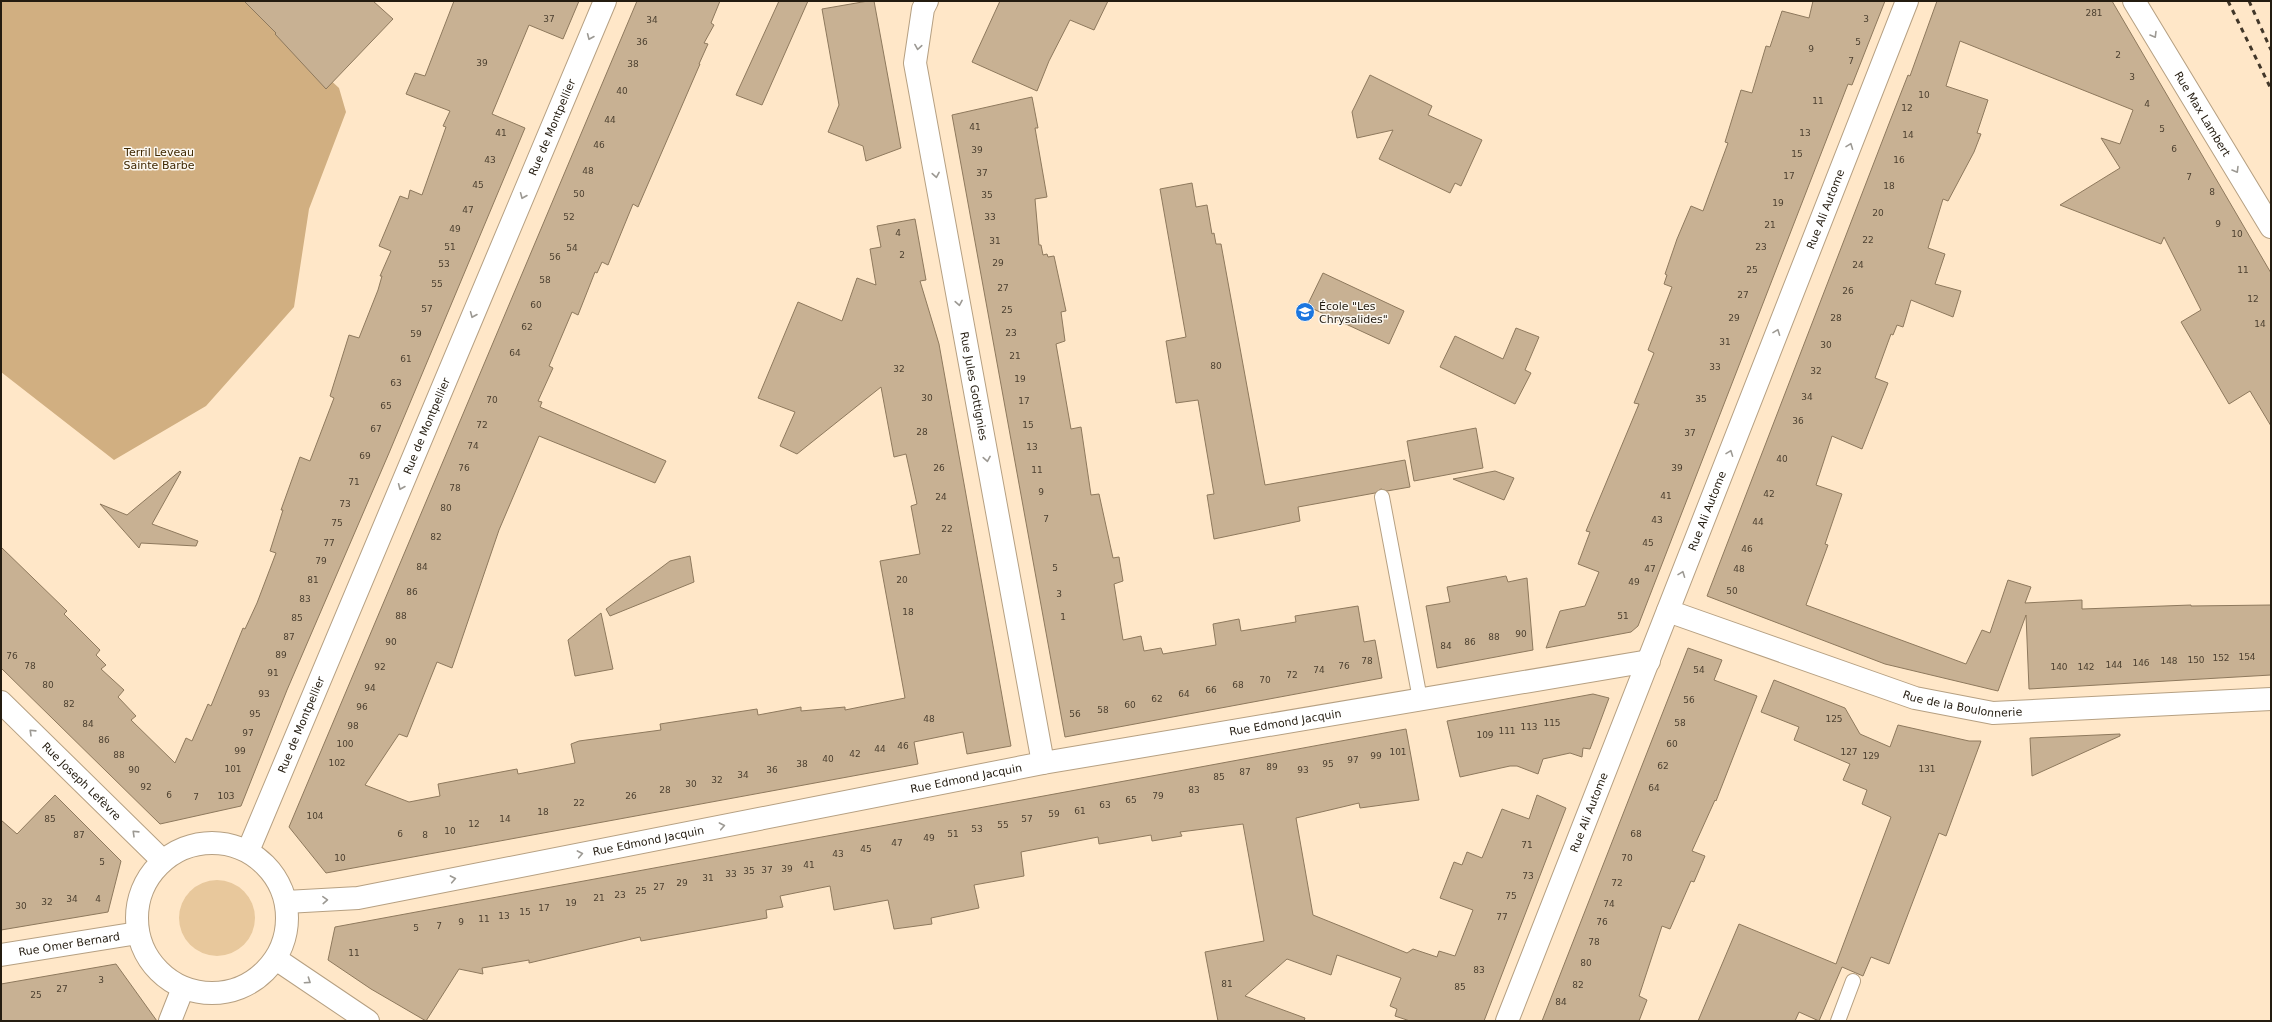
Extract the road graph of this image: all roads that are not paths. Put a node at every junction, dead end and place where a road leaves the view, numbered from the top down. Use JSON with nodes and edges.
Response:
{"nodes":[{"id":1,"x":605,"y":1,"type":"edge"},
{"id":2,"x":1907,"y":1,"type":"edge"},
{"id":3,"x":2134,"y":1,"type":"edge"},
{"id":4,"x":925,"y":5,"type":"edge"},
{"id":5,"x":2271,"y":228,"type":"edge"},
{"id":6,"x":1382,"y":497,"type":"dead end"},
{"id":7,"x":1668,"y":611,"type":"junction"},
{"id":8,"x":1649,"y":660,"type":"junction"},
{"id":9,"x":1420,"y":699,"type":"junction"},
{"id":10,"x":2271,"y":700,"type":"edge"},
{"id":11,"x":1,"y":702,"type":"edge"},
{"id":12,"x":1043,"y":762,"type":"junction"},
{"id":13,"x":248,"y":851,"type":"junction"},
{"id":14,"x":162,"y":860,"type":"junction"},
{"id":15,"x":286,"y":902,"type":"junction"},
{"id":16,"x":138,"y":933,"type":"junction"},
{"id":17,"x":1,"y":955,"type":"edge"},
{"id":18,"x":276,"y":959,"type":"junction"},
{"id":19,"x":1853,"y":981,"type":"dead end"},
{"id":20,"x":183,"y":988,"type":"junction"},
{"id":21,"x":170,"y":1021,"type":"edge"},
{"id":22,"x":368,"y":1021,"type":"edge"},
{"id":23,"x":1507,"y":1021,"type":"edge"},
{"id":24,"x":1838,"y":1021,"type":"edge"}],
"edges":[{"from":1,"to":13,"type":"street","name":"Rue de Montpellier","one_way":true},
{"from":7,"to":2,"type":"street","name":"Rue Ali Autome","one_way":true},
{"from":3,"to":5,"type":"street","name":"Rue Max Lambert","one_way":true},
{"from":4,"to":12,"type":"street","name":"Rue Jules Gottignies","one_way":true},
{"from":6,"to":9,"type":"lane"},
{"from":7,"to":8,"type":"street","name":"Rue Ali Autome"},
{"from":7,"to":10,"type":"street","name":"Rue de la Boulonnerie"},
{"from":8,"to":9,"type":"street","name":"Rue Edmond Jacquin"},
{"from":8,"to":23,"type":"street","name":"Rue Ali Autome"},
{"from":9,"to":12,"type":"street","name":"Rue Edmond Jacquin"},
{"from":14,"to":11,"type":"street","name":"Rue Joseph Lefèvre","one_way":true},
{"from":15,"to":12,"type":"street","name":"Rue Edmond Jacquin","one_way":true},
{"from":13,"to":14,"type":"street"},
{"from":13,"to":15,"type":"street"},
{"from":14,"to":16,"type":"street"},
{"from":15,"to":18,"type":"street"},
{"from":16,"to":17,"type":"street","name":"Rue Omer Bernard"},
{"from":16,"to":20,"type":"street"},
{"from":18,"to":20,"type":"street"},
{"from":18,"to":22,"type":"street","one_way":true},
{"from":19,"to":24,"type":"lane"},
{"from":20,"to":21,"type":"street"}]}
